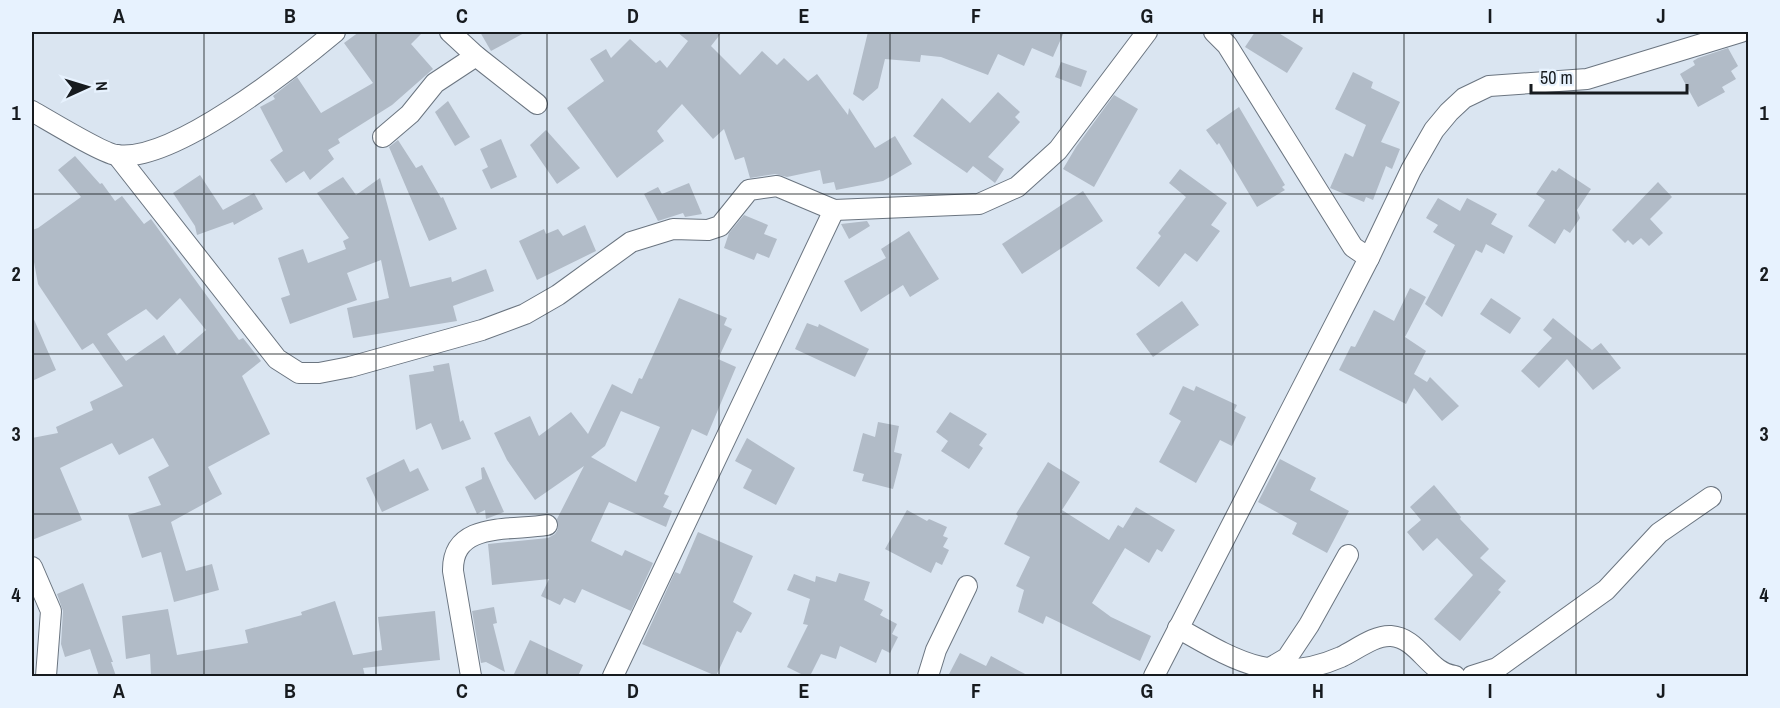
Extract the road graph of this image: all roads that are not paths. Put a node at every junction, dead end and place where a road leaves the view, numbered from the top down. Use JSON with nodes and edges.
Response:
{"nodes":[{"id":1,"x":335,"y":32,"type":"edge"},
{"id":2,"x":450,"y":32,"type":"edge"},
{"id":3,"x":1147,"y":32,"type":"edge"},
{"id":4,"x":1214,"y":32,"type":"edge"},
{"id":5,"x":1741,"y":32,"type":"edge"},
{"id":6,"x":476,"y":56,"type":"junction"},
{"id":7,"x":537,"y":104,"type":"dead end"},
{"id":8,"x":32,"y":111,"type":"edge"},
{"id":9,"x":383,"y":136,"type":"dead end"},
{"id":10,"x":117,"y":156,"type":"junction"},
{"id":11,"x":834,"y":210,"type":"junction"},
{"id":12,"x":1370,"y":258,"type":"junction"},
{"id":13,"x":1711,"y":497,"type":"dead end"},
{"id":14,"x":547,"y":525,"type":"dead end"},
{"id":15,"x":1348,"y":555,"type":"dead end"},
{"id":16,"x":32,"y":567,"type":"edge"},
{"id":17,"x":967,"y":586,"type":"dead end"},
{"id":18,"x":1178,"y":628,"type":"junction"},
{"id":19,"x":1268,"y":669,"type":"junction"},
{"id":20,"x":46,"y":676,"type":"edge"},
{"id":21,"x":471,"y":676,"type":"edge"},
{"id":22,"x":613,"y":676,"type":"edge"},
{"id":23,"x":928,"y":676,"type":"edge"},
{"id":24,"x":1154,"y":676,"type":"edge"},
{"id":25,"x":1455,"y":676,"type":"edge"},
{"id":26,"x":1472,"y":676,"type":"edge"}],
"edges":[{"from":1,"to":10,"type":"street"},
{"from":2,"to":6,"type":"street"},
{"from":3,"to":11,"type":"street"},
{"from":4,"to":12,"type":"street"},
{"from":5,"to":12,"type":"street"},
{"from":6,"to":7,"type":"street"},
{"from":6,"to":9,"type":"street"},
{"from":8,"to":10,"type":"street"},
{"from":10,"to":11,"type":"street"},
{"from":11,"to":22,"type":"street"},
{"from":12,"to":18,"type":"street"},
{"from":13,"to":26,"type":"street"},
{"from":14,"to":21,"type":"street"},
{"from":15,"to":19,"type":"street"},
{"from":16,"to":20,"type":"street"},
{"from":17,"to":23,"type":"street"},
{"from":18,"to":19,"type":"street"},
{"from":18,"to":24,"type":"street"},
{"from":19,"to":25,"type":"street"}]}
